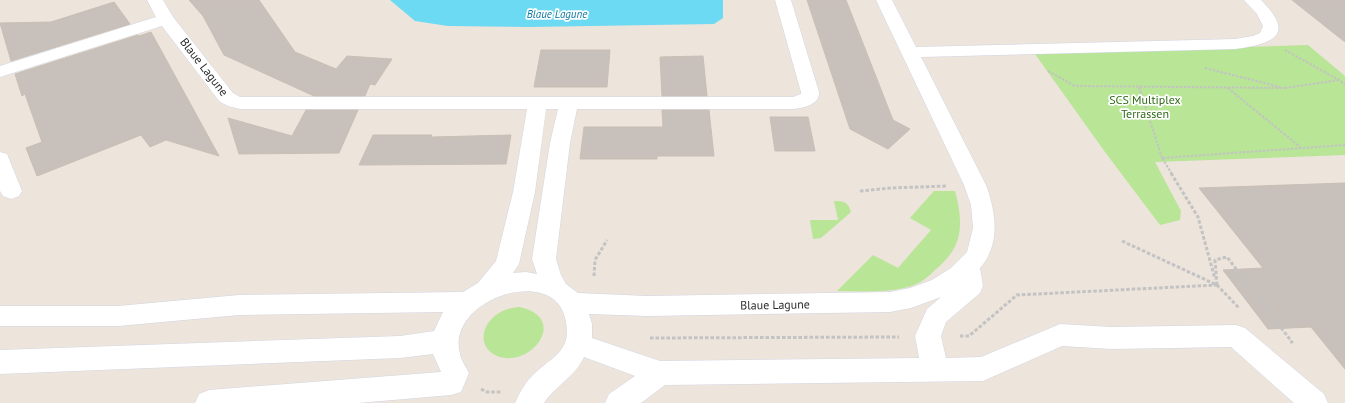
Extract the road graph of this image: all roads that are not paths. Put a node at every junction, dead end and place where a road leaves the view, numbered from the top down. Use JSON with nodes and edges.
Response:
{"nodes":[{"id":1,"x":155,"y":0,"type":"edge"},
{"id":2,"x":783,"y":0,"type":"edge"},
{"id":3,"x":884,"y":0,"type":"edge"},
{"id":4,"x":1252,"y":0,"type":"edge"},
{"id":5,"x":166,"y":19,"type":"junction"},
{"id":6,"x":910,"y":52,"type":"junction"},
{"id":7,"x":0,"y":72,"type":"edge"},
{"id":8,"x":537,"y":103,"type":"junction"},
{"id":9,"x":569,"y":103,"type":"junction"},
{"id":10,"x":0,"y":159,"type":"edge"},
{"id":11,"x":11,"y":191,"type":"dead end"},
{"id":12,"x":968,"y":266,"type":"junction"},
{"id":13,"x":488,"y":288,"type":"junction"},
{"id":14,"x":565,"y":296,"type":"junction"},
{"id":15,"x":466,"y":302,"type":"junction"},
{"id":16,"x":0,"y":316,"type":"edge"},
{"id":17,"x":445,"y":341,"type":"junction"},
{"id":18,"x":578,"y":344,"type":"junction"},
{"id":19,"x":0,"y":362,"type":"edge"},
{"id":20,"x":935,"y":370,"type":"junction"},
{"id":21,"x":660,"y":374,"type":"junction"},
{"id":22,"x":536,"y":393,"type":"edge"},
{"id":23,"x":209,"y":403,"type":"edge"},
{"id":24,"x":619,"y":403,"type":"edge"},
{"id":25,"x":1314,"y":403,"type":"edge"}],
"edges":[{"from":1,"to":5,"type":"lane","name":"Blaue Lagune"},
{"from":2,"to":9,"type":"lane","name":"Blaue Lagune"},
{"from":3,"to":6,"type":"lane","name":"Blaue Lagune"},
{"from":4,"to":6,"type":"lane"},
{"from":5,"to":7,"type":"lane"},
{"from":5,"to":8,"type":"lane","name":"Blaue Lagune"},
{"from":6,"to":12,"type":"lane","name":"Blaue Lagune"},
{"from":8,"to":9,"type":"lane","name":"Blaue Lagune"},
{"from":8,"to":13,"type":"lane"},
{"from":9,"to":14,"type":"lane"},
{"from":10,"to":11,"type":"lane"},
{"from":12,"to":14,"type":"lane","name":"Blaue Lagune"},
{"from":12,"to":20,"type":"lane"},
{"from":13,"to":14,"type":"lane"},
{"from":13,"to":15,"type":"lane"},
{"from":14,"to":18,"type":"lane"},
{"from":15,"to":16,"type":"lane"},
{"from":15,"to":17,"type":"lane"},
{"from":17,"to":19,"type":"lane"},
{"from":17,"to":23,"type":"lane"},
{"from":18,"to":21,"type":"lane"},
{"from":18,"to":22,"type":"lane"},
{"from":20,"to":21,"type":"lane"},
{"from":20,"to":25,"type":"lane"},
{"from":21,"to":24,"type":"lane"}]}
